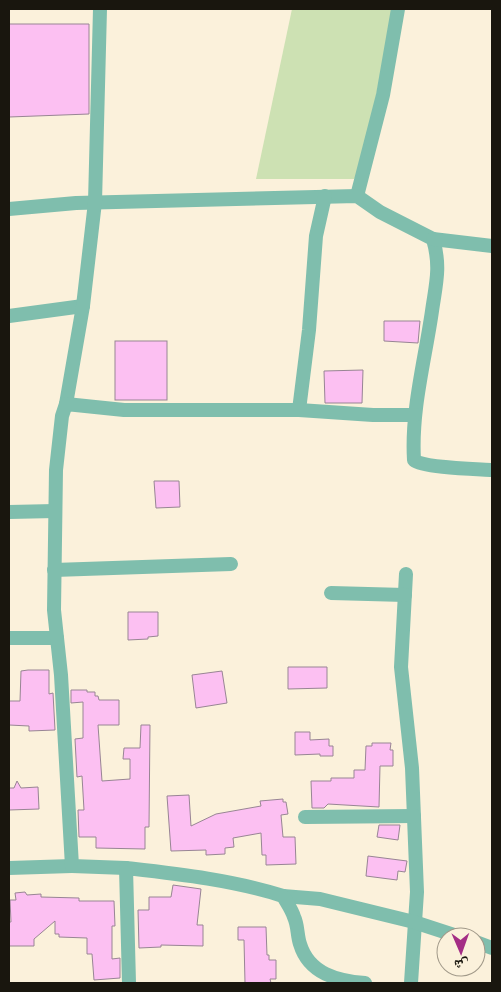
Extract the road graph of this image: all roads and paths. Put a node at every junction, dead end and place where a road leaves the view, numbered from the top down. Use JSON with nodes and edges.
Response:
{"nodes":[{"id":1,"x":100,"y":9,"type":"edge"},
{"id":2,"x":398,"y":9,"type":"edge"},
{"id":3,"x":325,"y":196,"type":"junction"},
{"id":4,"x":357,"y":196,"type":"junction"},
{"id":5,"x":95,"y":202,"type":"junction"},
{"id":6,"x":9,"y":209,"type":"edge"},
{"id":7,"x":433,"y":239,"type":"junction"},
{"id":8,"x":492,"y":246,"type":"edge"},
{"id":9,"x":83,"y":306,"type":"junction"},
{"id":10,"x":9,"y":316,"type":"edge"},
{"id":11,"x":66,"y":404,"type":"junction"},
{"id":12,"x":299,"y":410,"type":"junction"},
{"id":13,"x":415,"y":415,"type":"junction"},
{"id":14,"x":492,"y":470,"type":"edge"},
{"id":15,"x":55,"y":511,"type":"junction"},
{"id":16,"x":9,"y":512,"type":"edge"},
{"id":17,"x":231,"y":564,"type":"dead end"},
{"id":18,"x":54,"y":570,"type":"junction"},
{"id":19,"x":406,"y":574,"type":"dead end"},
{"id":20,"x":331,"y":593,"type":"dead end"},
{"id":21,"x":405,"y":595,"type":"junction"},
{"id":22,"x":9,"y":638,"type":"edge"},
{"id":23,"x":57,"y":638,"type":"junction"},
{"id":24,"x":414,"y":816,"type":"junction"},
{"id":25,"x":305,"y":817,"type":"dead end"},
{"id":26,"x":72,"y":866,"type":"junction"},
{"id":27,"x":9,"y":868,"type":"edge"},
{"id":28,"x":126,"y":868,"type":"junction"},
{"id":29,"x":283,"y":896,"type":"junction"},
{"id":30,"x":414,"y":922,"type":"junction"},
{"id":31,"x":436,"y":929,"type":"edge"},
{"id":32,"x":129,"y":983,"type":"edge"},
{"id":33,"x":366,"y":983,"type":"edge"},
{"id":34,"x":411,"y":983,"type":"edge"}],
"edges":[{"from":1,"to":5,"type":"street"},
{"from":2,"to":4,"type":"street"},
{"from":3,"to":4,"type":"street"},
{"from":3,"to":5,"type":"street"},
{"from":3,"to":12,"type":"street"},
{"from":4,"to":7,"type":"street"},
{"from":5,"to":6,"type":"street"},
{"from":5,"to":9,"type":"street"},
{"from":7,"to":8,"type":"street"},
{"from":7,"to":13,"type":"street"},
{"from":9,"to":10,"type":"street"},
{"from":9,"to":11,"type":"street"},
{"from":11,"to":12,"type":"street"},
{"from":11,"to":15,"type":"street"},
{"from":12,"to":13,"type":"street"},
{"from":13,"to":14,"type":"street"},
{"from":15,"to":16,"type":"street"},
{"from":15,"to":18,"type":"street"},
{"from":17,"to":18,"type":"street"},
{"from":18,"to":23,"type":"street"},
{"from":19,"to":21,"type":"street"},
{"from":20,"to":21,"type":"street"},
{"from":21,"to":24,"type":"street"},
{"from":22,"to":23,"type":"street"},
{"from":23,"to":26,"type":"street"},
{"from":24,"to":25,"type":"street"},
{"from":24,"to":30,"type":"street"},
{"from":26,"to":27,"type":"street"},
{"from":26,"to":28,"type":"street"},
{"from":28,"to":29,"type":"street"},
{"from":28,"to":32,"type":"street"},
{"from":29,"to":30,"type":"street"},
{"from":29,"to":33,"type":"street"},
{"from":30,"to":31,"type":"street"},
{"from":30,"to":34,"type":"street"}]}
